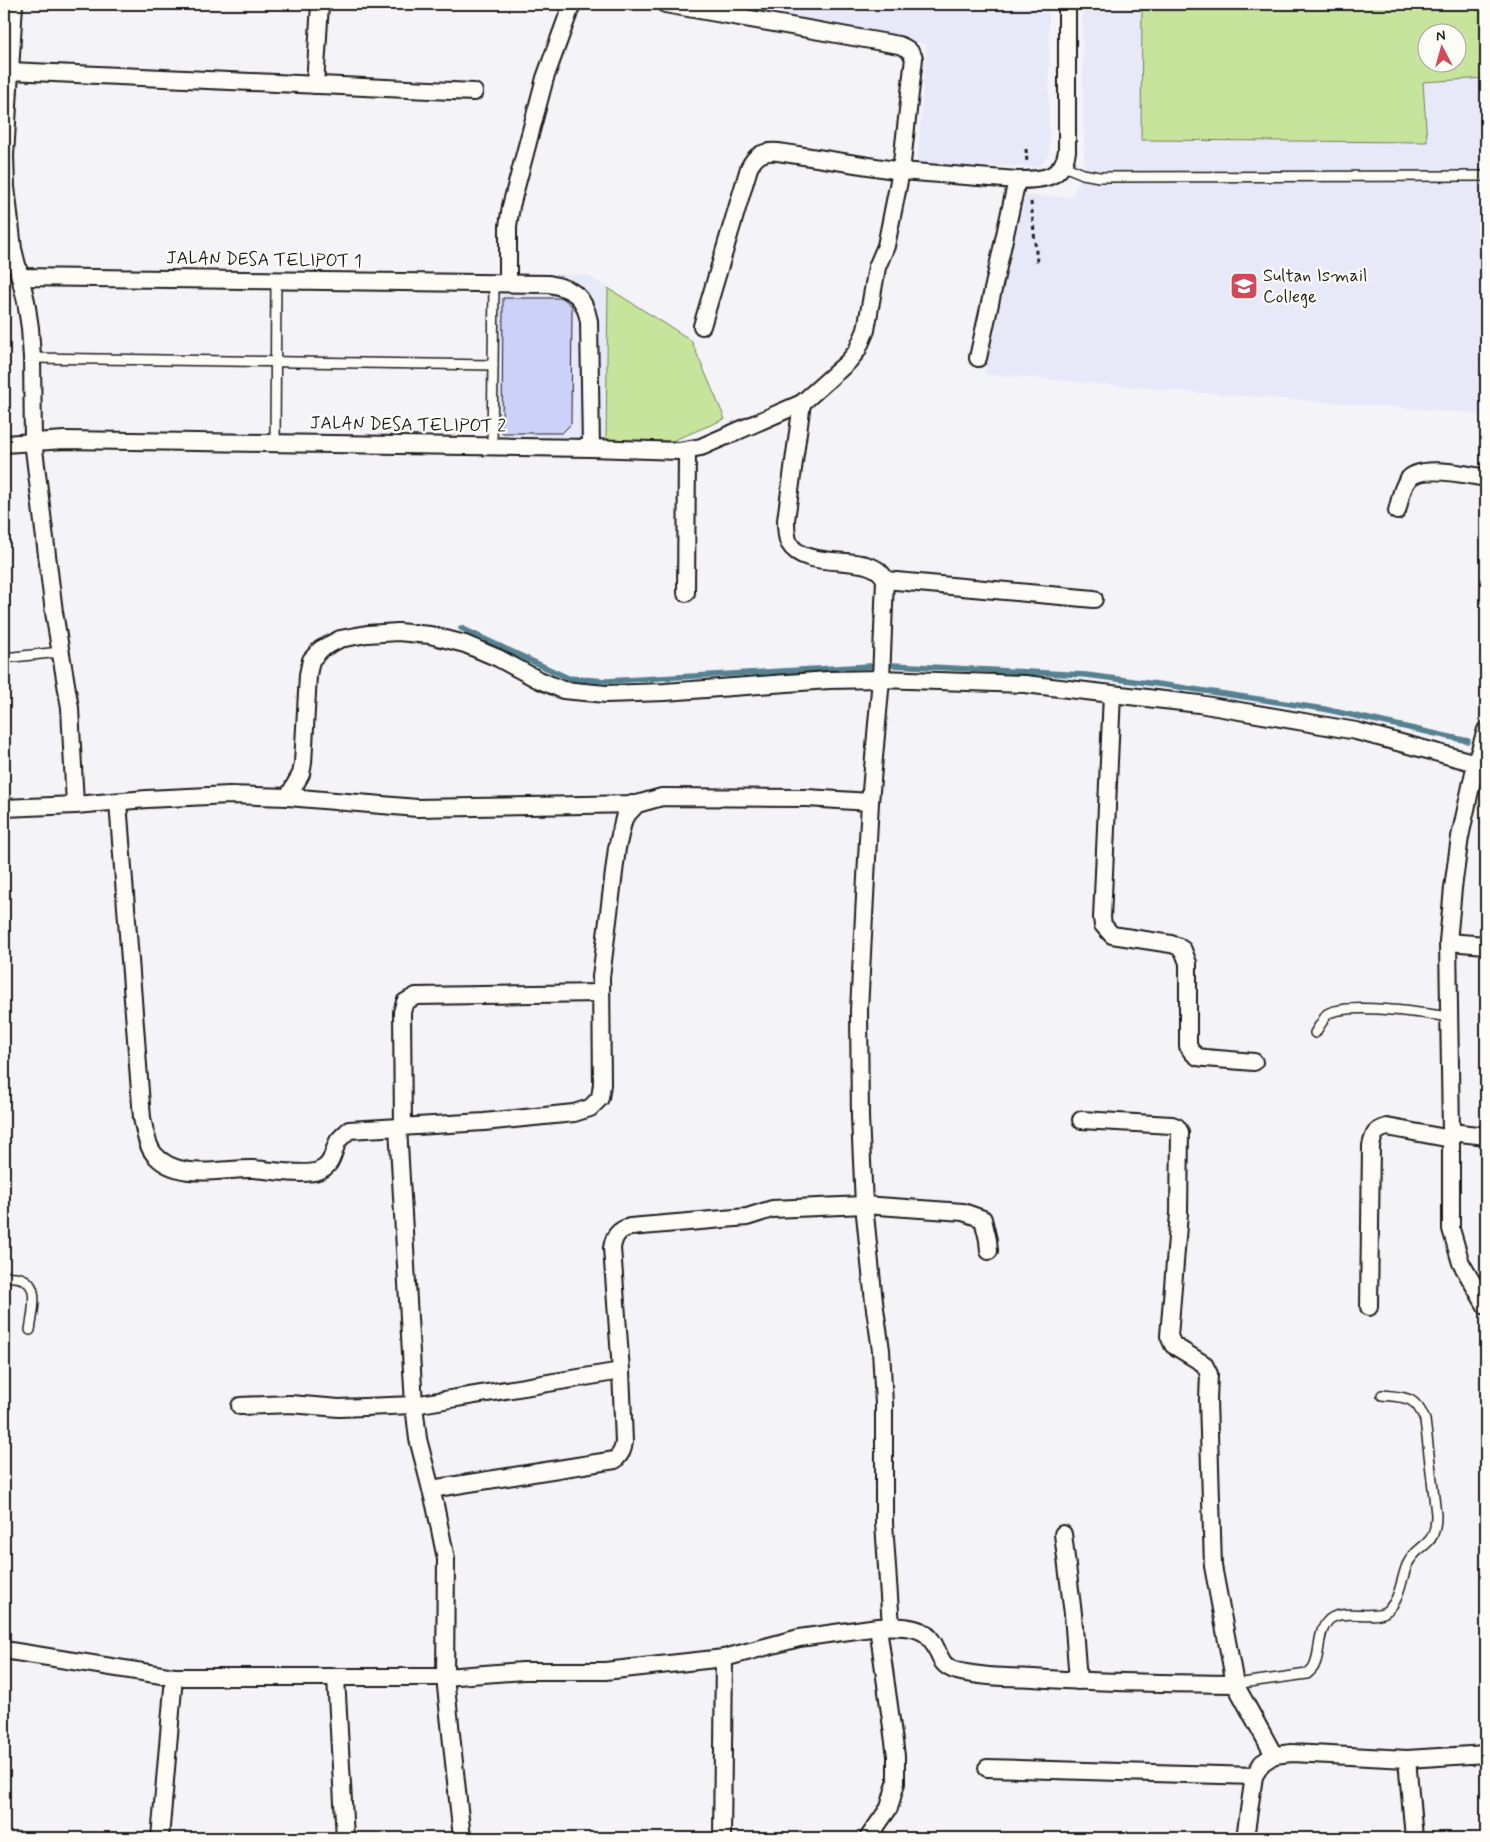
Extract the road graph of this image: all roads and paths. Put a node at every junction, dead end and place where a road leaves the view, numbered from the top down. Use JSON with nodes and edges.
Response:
{"nodes":[{"id":1,"x":14,"y":4,"type":"edge"},
{"id":2,"x":320,"y":4,"type":"edge"},
{"id":3,"x":572,"y":4,"type":"edge"},
{"id":4,"x":665,"y":4,"type":"edge"},
{"id":5,"x":1067,"y":4,"type":"edge"},
{"id":6,"x":10,"y":71,"type":"junction"},
{"id":7,"x":315,"y":85,"type":"junction"},
{"id":8,"x":474,"y":92,"type":"dead end"},
{"id":9,"x":1026,"y":149,"type":"dead end"},
{"id":10,"x":1064,"y":166,"type":"junction"},
{"id":11,"x":901,"y":171,"type":"junction"},
{"id":12,"x":1486,"y":176,"type":"edge"},
{"id":13,"x":1023,"y":180,"type":"junction"},
{"id":14,"x":1037,"y":262,"type":"dead end"},
{"id":15,"x":20,"y":276,"type":"junction"},
{"id":16,"x":276,"y":280,"type":"junction"},
{"id":17,"x":501,"y":283,"type":"junction"},
{"id":18,"x":702,"y":326,"type":"dead end"},
{"id":19,"x":32,"y":358,"type":"junction"},
{"id":20,"x":978,"y":358,"type":"dead end"},
{"id":21,"x":275,"y":362,"type":"junction"},
{"id":22,"x":493,"y":366,"type":"junction"},
{"id":23,"x":802,"y":403,"type":"junction"},
{"id":24,"x":34,"y":441,"type":"junction"},
{"id":25,"x":275,"y":443,"type":"junction"},
{"id":26,"x":4,"y":444,"type":"edge"},
{"id":27,"x":492,"y":446,"type":"junction"},
{"id":28,"x":591,"y":448,"type":"junction"},
{"id":29,"x":686,"y":450,"type":"junction"},
{"id":30,"x":1486,"y":478,"type":"edge"},
{"id":31,"x":1397,"y":511,"type":"dead end"},
{"id":32,"x":885,"y":580,"type":"junction"},
{"id":33,"x":686,"y":593,"type":"dead end"},
{"id":34,"x":1094,"y":599,"type":"dead end"},
{"id":35,"x":60,"y":652,"type":"junction"},
{"id":36,"x":4,"y":658,"type":"edge"},
{"id":37,"x":880,"y":679,"type":"junction"},
{"id":38,"x":1112,"y":694,"type":"junction"},
{"id":39,"x":1486,"y":730,"type":"edge"},
{"id":40,"x":1481,"y":765,"type":"edge"},
{"id":41,"x":288,"y":796,"type":"junction"},
{"id":42,"x":118,"y":802,"type":"junction"},
{"id":43,"x":870,"y":802,"type":"junction"},
{"id":44,"x":636,"y":804,"type":"junction"},
{"id":45,"x":75,"y":805,"type":"junction"},
{"id":46,"x":4,"y":808,"type":"edge"},
{"id":47,"x":1448,"y":942,"type":"junction"},
{"id":48,"x":1486,"y":945,"type":"edge"},
{"id":49,"x":601,"y":993,"type":"junction"},
{"id":50,"x":1449,"y":1017,"type":"junction"},
{"id":51,"x":1315,"y":1033,"type":"dead end"},
{"id":52,"x":1254,"y":1062,"type":"dead end"},
{"id":53,"x":1081,"y":1120,"type":"dead end"},
{"id":54,"x":400,"y":1127,"type":"junction"},
{"id":55,"x":1451,"y":1136,"type":"junction"},
{"id":56,"x":1486,"y":1136,"type":"edge"},
{"id":57,"x":864,"y":1204,"type":"junction"},
{"id":58,"x":989,"y":1251,"type":"dead end"},
{"id":59,"x":4,"y":1277,"type":"edge"},
{"id":60,"x":1486,"y":1306,"type":"edge"},
{"id":61,"x":1369,"y":1307,"type":"dead end"},
{"id":62,"x":30,"y":1330,"type":"dead end"},
{"id":63,"x":621,"y":1371,"type":"junction"},
{"id":64,"x":1382,"y":1395,"type":"dead end"},
{"id":65,"x":240,"y":1406,"type":"dead end"},
{"id":66,"x":414,"y":1406,"type":"junction"},
{"id":67,"x":431,"y":1489,"type":"junction"},
{"id":68,"x":1063,"y":1534,"type":"dead end"},
{"id":69,"x":885,"y":1626,"type":"junction"},
{"id":70,"x":4,"y":1650,"type":"edge"},
{"id":71,"x":724,"y":1658,"type":"junction"},
{"id":72,"x":174,"y":1677,"type":"junction"},
{"id":73,"x":336,"y":1677,"type":"junction"},
{"id":74,"x":445,"y":1677,"type":"junction"},
{"id":75,"x":1078,"y":1681,"type":"junction"},
{"id":76,"x":1235,"y":1684,"type":"junction"},
{"id":77,"x":1486,"y":1754,"type":"edge"},
{"id":78,"x":1274,"y":1755,"type":"junction"},
{"id":79,"x":1407,"y":1759,"type":"junction"},
{"id":80,"x":987,"y":1768,"type":"dead end"},
{"id":81,"x":1254,"y":1776,"type":"junction"},
{"id":82,"x":160,"y":1838,"type":"edge"},
{"id":83,"x":345,"y":1838,"type":"edge"},
{"id":84,"x":462,"y":1838,"type":"edge"},
{"id":85,"x":722,"y":1838,"type":"edge"},
{"id":86,"x":868,"y":1838,"type":"edge"},
{"id":87,"x":1245,"y":1838,"type":"edge"},
{"id":88,"x":1414,"y":1838,"type":"edge"}],
"edges":[{"from":1,"to":6,"type":"street"},
{"from":2,"to":7,"type":"street"},
{"from":3,"to":17,"type":"street"},
{"from":4,"to":11,"type":"street","name":"JALAN DESA TELIPOT 2"},
{"from":5,"to":10,"type":"street"},
{"from":6,"to":7,"type":"street"},
{"from":6,"to":15,"type":"street"},
{"from":7,"to":8,"type":"street"},
{"from":9,"to":13,"type":"path"},
{"from":10,"to":12,"type":"lane"},
{"from":10,"to":13,"type":"street"},
{"from":11,"to":13,"type":"street"},
{"from":11,"to":18,"type":"street"},
{"from":11,"to":23,"type":"street","name":"JALAN DESA TELIPOT 2"},
{"from":13,"to":14,"type":"path"},
{"from":13,"to":20,"type":"street"},
{"from":15,"to":16,"type":"street","name":"JALAN DESA TELIPOT 1"},
{"from":15,"to":19,"type":"street"},
{"from":16,"to":17,"type":"street","name":"JALAN DESA TELIPOT 1"},
{"from":16,"to":21,"type":"lane"},
{"from":17,"to":22,"type":"lane"},
{"from":17,"to":28,"type":"street","name":"JALAN DESA TELIPOT 1"},
{"from":19,"to":21,"type":"lane"},
{"from":19,"to":24,"type":"street"},
{"from":21,"to":22,"type":"lane"},
{"from":21,"to":25,"type":"lane"},
{"from":22,"to":27,"type":"lane"},
{"from":23,"to":29,"type":"street","name":"JALAN DESA TELIPOT 2"},
{"from":23,"to":32,"type":"street"},
{"from":24,"to":25,"type":"street","name":"JALAN DESA TELIPOT 2"},
{"from":24,"to":26,"type":"street","name":"JALAN DESA TELIPOT 2"},
{"from":24,"to":35,"type":"street"},
{"from":25,"to":27,"type":"street","name":"JALAN DESA TELIPOT 2"},
{"from":27,"to":28,"type":"street","name":"JALAN DESA TELIPOT 2"},
{"from":28,"to":29,"type":"street","name":"JALAN DESA TELIPOT 2"},
{"from":29,"to":33,"type":"street"},
{"from":30,"to":31,"type":"street"},
{"from":32,"to":34,"type":"street"},
{"from":32,"to":37,"type":"street"},
{"from":35,"to":36,"type":"lane"},
{"from":35,"to":45,"type":"street"},
{"from":37,"to":38,"type":"street"},
{"from":37,"to":41,"type":"street"},
{"from":37,"to":43,"type":"street"},
{"from":38,"to":40,"type":"street"},
{"from":38,"to":52,"type":"street"},
{"from":39,"to":40,"type":"street"},
{"from":40,"to":47,"type":"street"},
{"from":41,"to":42,"type":"street"},
{"from":41,"to":44,"type":"street"},
{"from":42,"to":45,"type":"street"},
{"from":42,"to":54,"type":"street"},
{"from":43,"to":44,"type":"street"},
{"from":43,"to":57,"type":"street"},
{"from":44,"to":49,"type":"street"},
{"from":45,"to":46,"type":"street"},
{"from":47,"to":48,"type":"street"},
{"from":47,"to":50,"type":"street"},
{"from":49,"to":54,"type":"street"},
{"from":49,"to":54,"type":"street"},
{"from":50,"to":51,"type":"lane"},
{"from":50,"to":55,"type":"street"},
{"from":53,"to":76,"type":"street"},
{"from":54,"to":66,"type":"street"},
{"from":55,"to":56,"type":"street"},
{"from":55,"to":60,"type":"street"},
{"from":55,"to":61,"type":"street"},
{"from":57,"to":58,"type":"street"},
{"from":57,"to":63,"type":"street"},
{"from":57,"to":69,"type":"street"},
{"from":59,"to":62,"type":"lane"},
{"from":63,"to":66,"type":"street"},
{"from":63,"to":67,"type":"street"},
{"from":64,"to":76,"type":"lane"},
{"from":65,"to":66,"type":"street"},
{"from":66,"to":67,"type":"street"},
{"from":67,"to":74,"type":"street"},
{"from":68,"to":75,"type":"street"},
{"from":69,"to":71,"type":"street"},
{"from":69,"to":75,"type":"street"},
{"from":69,"to":86,"type":"street"},
{"from":70,"to":72,"type":"street"},
{"from":71,"to":74,"type":"street"},
{"from":71,"to":85,"type":"street"},
{"from":72,"to":73,"type":"street"},
{"from":72,"to":82,"type":"street"},
{"from":73,"to":74,"type":"street"},
{"from":73,"to":83,"type":"street"},
{"from":74,"to":84,"type":"street"},
{"from":75,"to":76,"type":"street"},
{"from":76,"to":78,"type":"street"},
{"from":77,"to":79,"type":"street"},
{"from":78,"to":79,"type":"street"},
{"from":78,"to":81,"type":"street"},
{"from":79,"to":88,"type":"street"},
{"from":80,"to":81,"type":"street"},
{"from":81,"to":87,"type":"street"}]}
